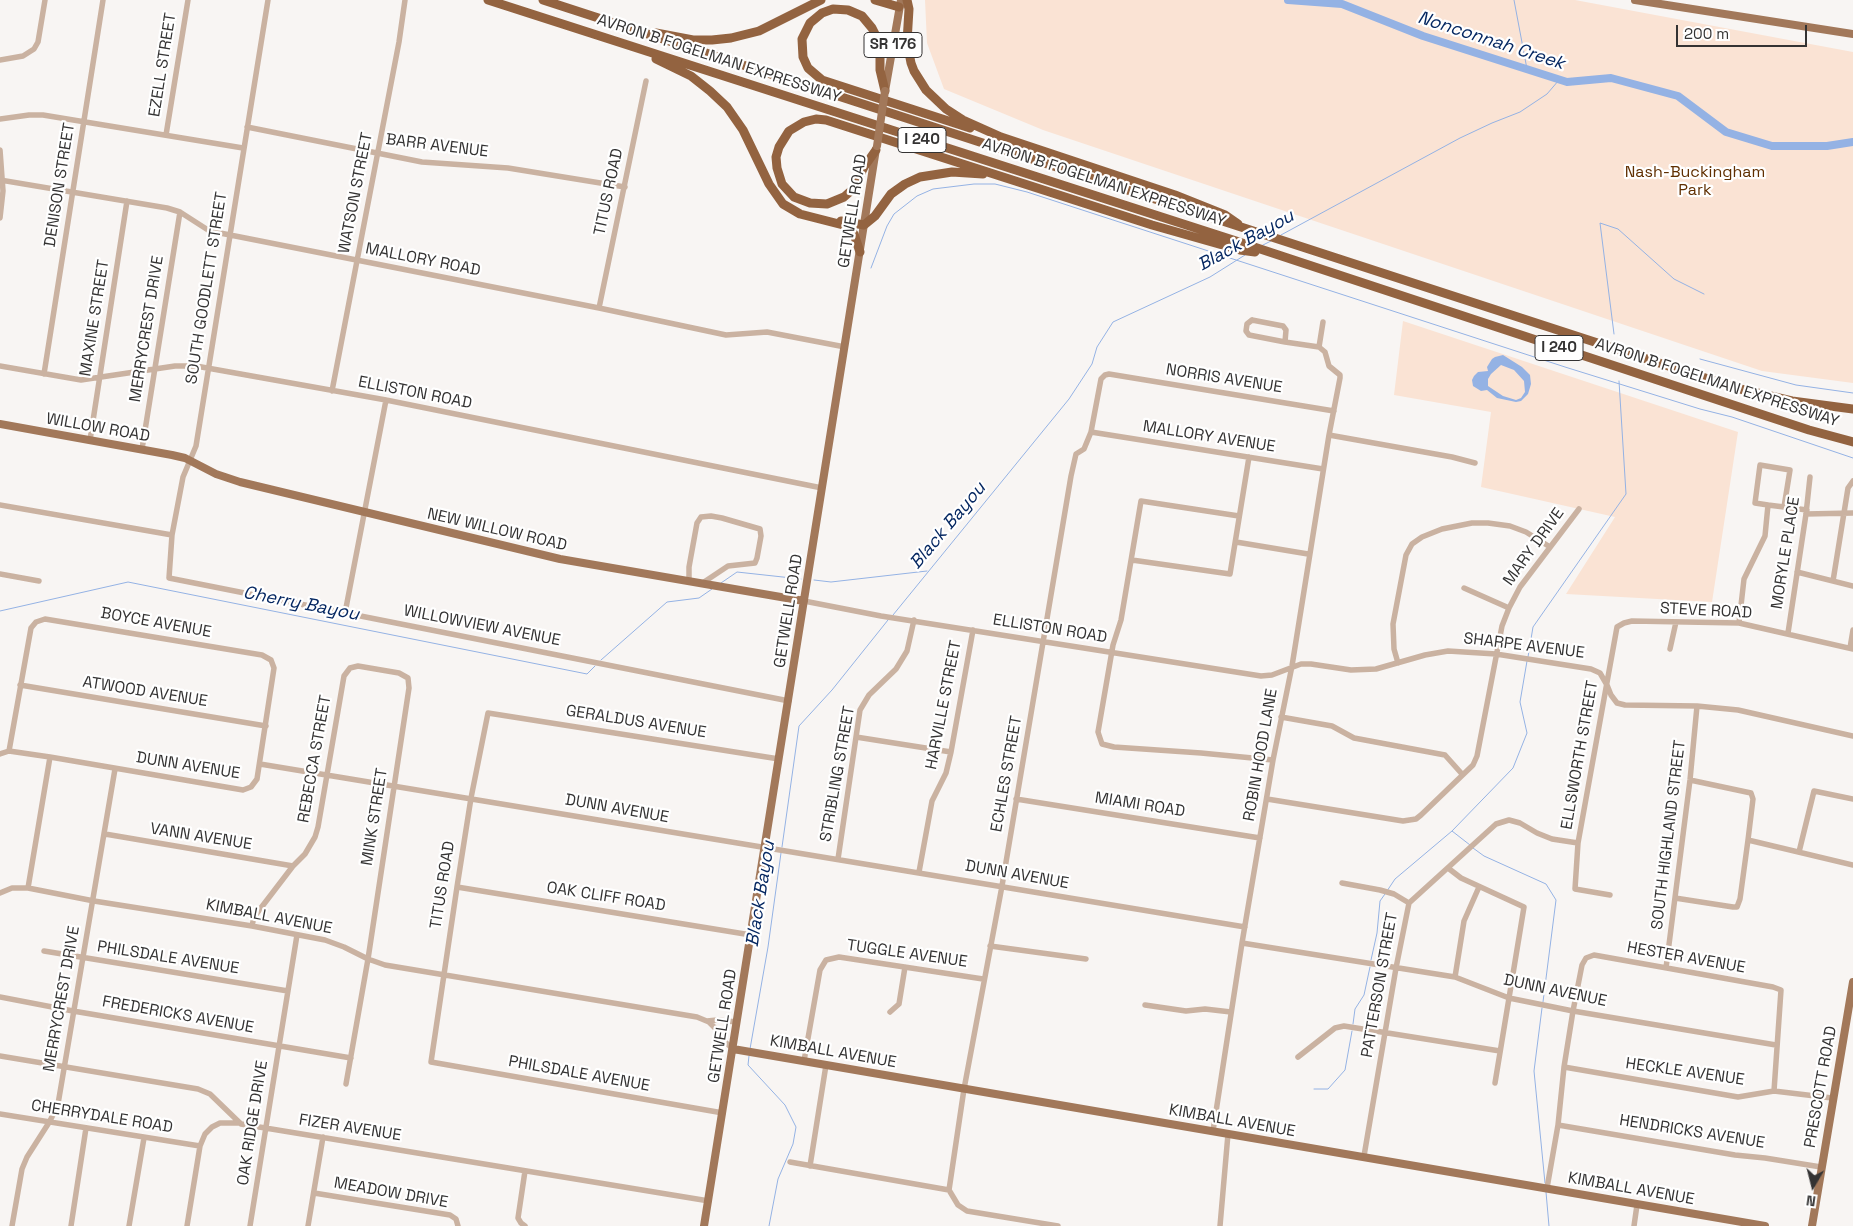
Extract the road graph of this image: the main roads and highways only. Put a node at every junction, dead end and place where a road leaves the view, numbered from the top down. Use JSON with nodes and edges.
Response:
{"nodes":[{"id":1,"x":488,"y":0,"type":"edge"},
{"id":2,"x":543,"y":0,"type":"edge"},
{"id":3,"x":821,"y":0,"type":"edge"},
{"id":4,"x":875,"y":0,"type":"edge"},
{"id":5,"x":907,"y":0,"type":"edge"},
{"id":6,"x":1635,"y":0,"type":"edge"},
{"id":7,"x":900,"y":4,"type":"edge"},
{"id":8,"x":634,"y":30,"type":"junction"},
{"id":9,"x":1853,"y":34,"type":"edge"},
{"id":10,"x":612,"y":40,"type":"junction"},
{"id":11,"x":885,"y":91,"type":"junction"},
{"id":12,"x":1001,"y":137,"type":"junction"},
{"id":13,"x":877,"y":148,"type":"junction"},
{"id":14,"x":1034,"y":187,"type":"junction"},
{"id":15,"x":826,"y":220,"type":"junction"},
{"id":16,"x":864,"y":225,"type":"junction"},
{"id":17,"x":1246,"y":229,"type":"junction"},
{"id":18,"x":1229,"y":243,"type":"junction"},
{"id":19,"x":860,"y":252,"type":"junction"},
{"id":20,"x":1853,"y":409,"type":"edge"},
{"id":21,"x":0,"y":424,"type":"edge"},
{"id":22,"x":1850,"y":442,"type":"edge"},
{"id":23,"x":191,"y":461,"type":"joint"},
{"id":24,"x":804,"y":601,"type":"junction"},
{"id":25,"x":1853,"y":982,"type":"edge"},
{"id":26,"x":1851,"y":1008,"type":"edge"},
{"id":27,"x":733,"y":1049,"type":"junction"},
{"id":28,"x":1733,"y":1223,"type":"edge"},
{"id":29,"x":704,"y":1226,"type":"edge"},
{"id":30,"x":1765,"y":1226,"type":"edge"},
{"id":31,"x":1812,"y":1226,"type":"edge"}],
"edges":[{"from":1,"to":10,"type":"highway","name":"AVRON B FOGELMAN EXPRESSWAY","number":"I 240"},
{"from":2,"to":8,"type":"highway","name":"AVRON B FOGELMAN EXPRESSWAY","number":"I 240"},
{"from":3,"to":8,"type":"highway"},
{"from":4,"to":7,"type":"highway"},
{"from":5,"to":12,"type":"highway"},
{"from":6,"to":9,"type":"main road"},
{"from":7,"to":11,"type":"main road","name":"GETWELL ROAD","number":"SR 176"},
{"from":8,"to":17,"type":"highway","name":"AVRON B FOGELMAN EXPRESSWAY","number":"I 240"},
{"from":10,"to":15,"type":"highway"},
{"from":10,"to":18,"type":"highway","name":"AVRON B FOGELMAN EXPRESSWAY","number":"I 240"},
{"from":11,"to":12,"type":"highway"},
{"from":11,"to":13,"type":"main road","name":"GETWELL ROAD","number":"SR 176","bridge":true},
{"from":12,"to":17,"type":"highway"},
{"from":13,"to":14,"type":"highway"},
{"from":13,"to":16,"type":"main road","name":"GETWELL ROAD","number":"SR 176"},
{"from":14,"to":16,"type":"highway"},
{"from":14,"to":18,"type":"highway"},
{"from":15,"to":16,"type":"highway"},
{"from":15,"to":19,"type":"highway"},
{"from":16,"to":19,"type":"main road","name":"GETWELL ROAD"},
{"from":17,"to":20,"type":"highway","name":"AVRON B FOGELMAN EXPRESSWAY","number":"I 240"},
{"from":18,"to":22,"type":"highway","name":"AVRON B FOGELMAN EXPRESSWAY","number":"I 240"},
{"from":19,"to":24,"type":"main road","name":"GETWELL ROAD"},
{"from":21,"to":23,"type":"main road","name":"WILLOW ROAD"},
{"from":23,"to":24,"type":"main road","name":"NEW WILLOW ROAD"},
{"from":24,"to":27,"type":"main road","name":"GETWELL ROAD"},
{"from":25,"to":26,"type":"main road","name":"PRESCOTT ROAD"},
{"from":26,"to":31,"type":"main road","name":"PRESCOTT ROAD"},
{"from":27,"to":28,"type":"main road","name":"KIMBALL AVENUE"},
{"from":27,"to":29,"type":"main road","name":"GETWELL ROAD"},
{"from":28,"to":30,"type":"main road","name":"KIMBALL AVENUE"}]}
